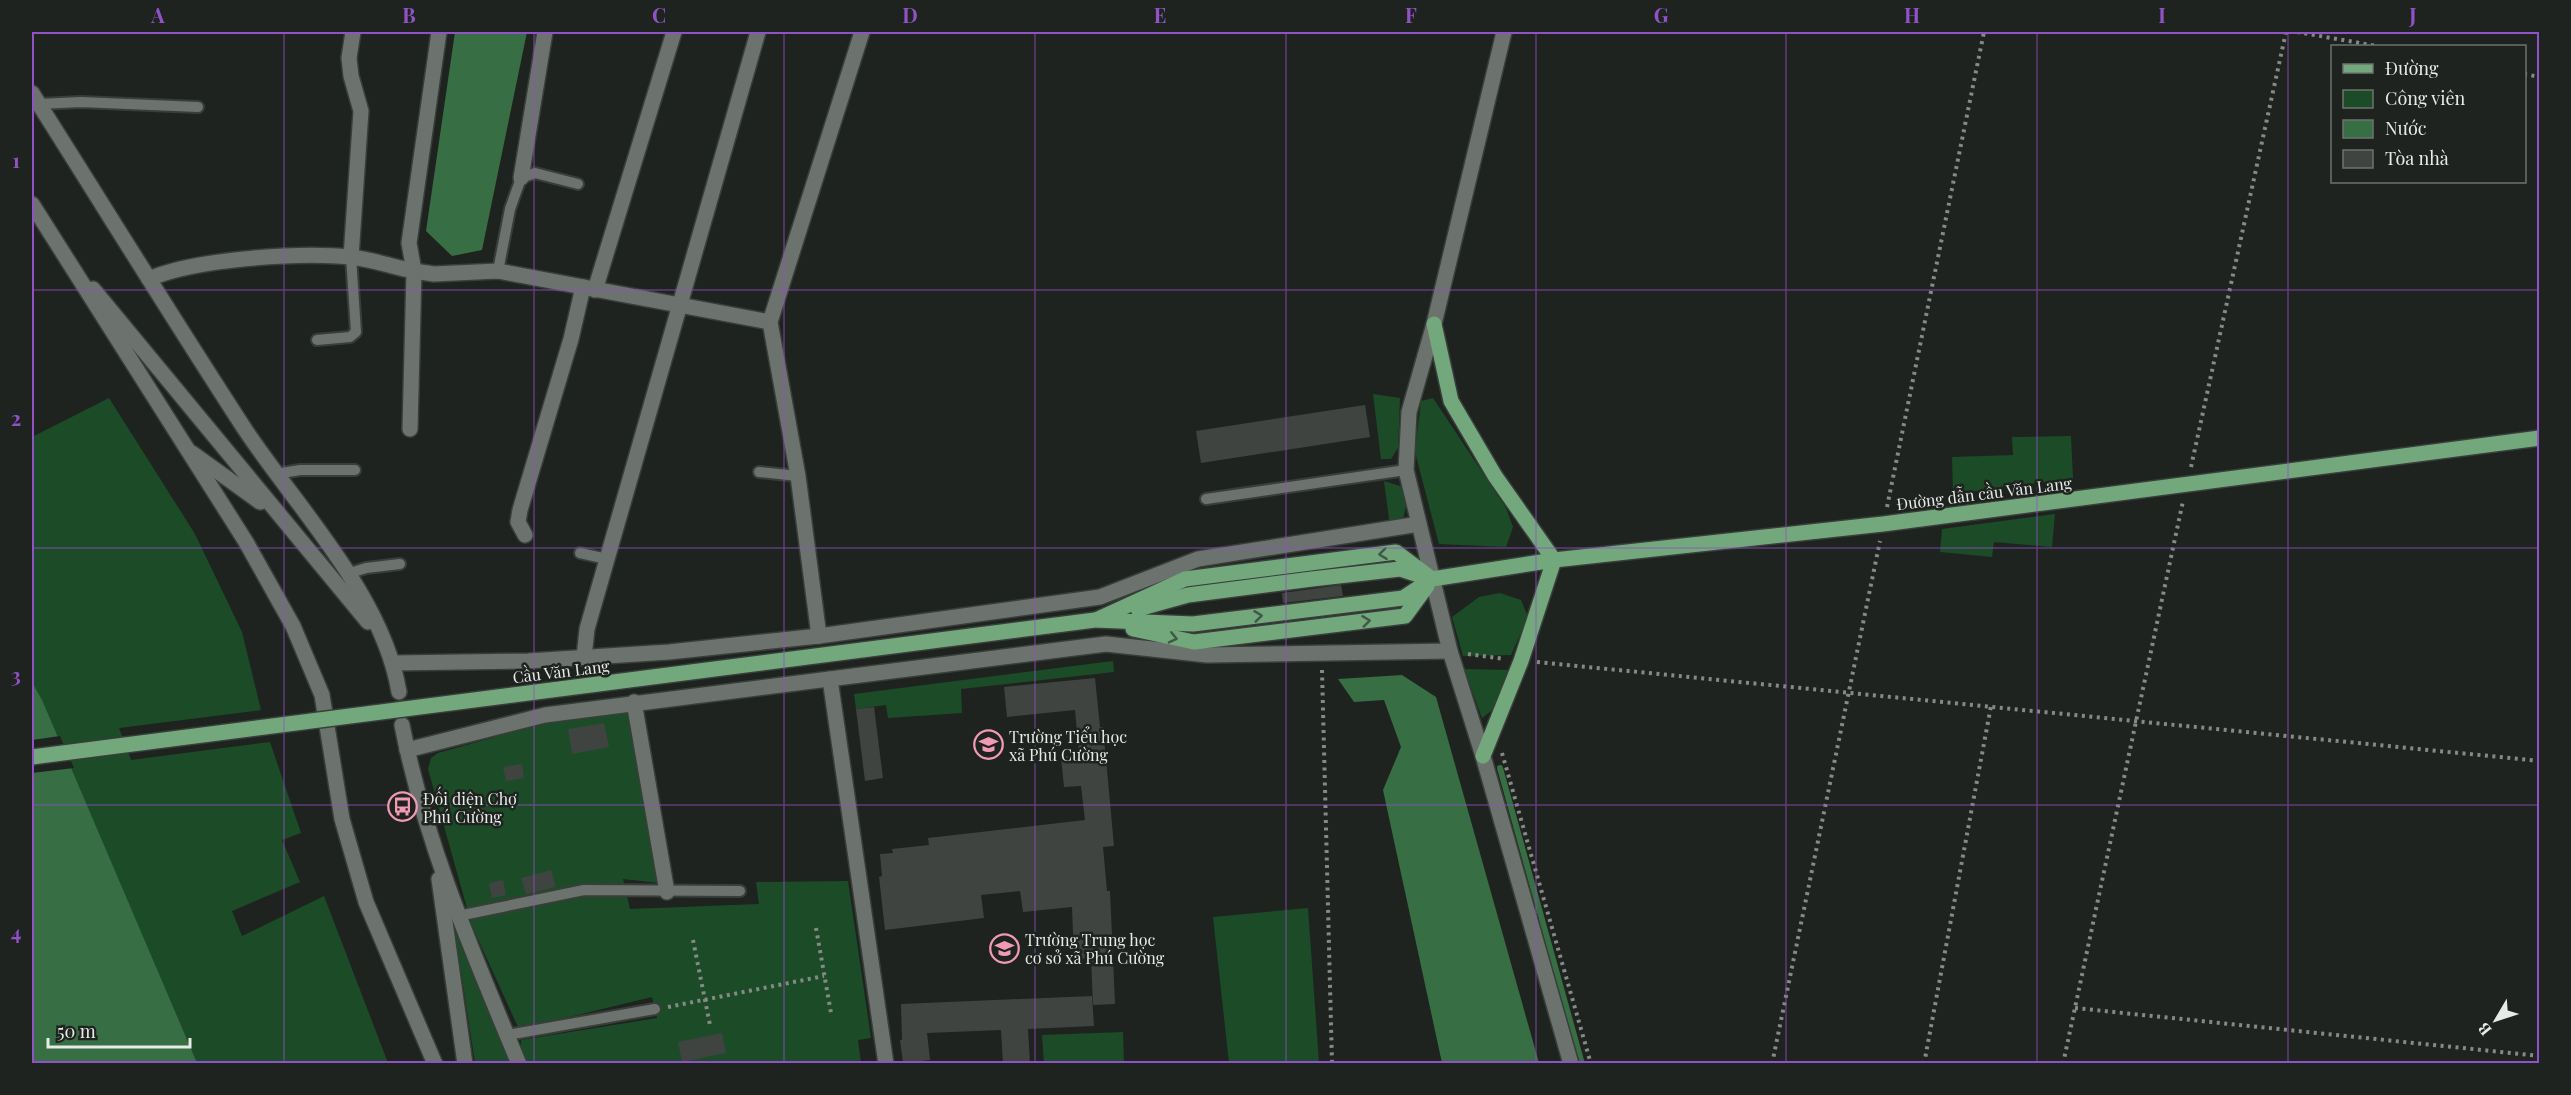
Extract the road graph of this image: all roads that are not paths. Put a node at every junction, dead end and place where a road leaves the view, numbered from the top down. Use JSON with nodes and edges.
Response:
{"nodes":[{"id":1,"x":353,"y":32,"type":"edge"},
{"id":2,"x":439,"y":32,"type":"edge"},
{"id":3,"x":545,"y":32,"type":"edge"},
{"id":4,"x":674,"y":32,"type":"edge"},
{"id":5,"x":758,"y":32,"type":"edge"},
{"id":6,"x":862,"y":32,"type":"edge"},
{"id":7,"x":1504,"y":32,"type":"edge"},
{"id":8,"x":35,"y":98,"type":"edge"},
{"id":9,"x":198,"y":107,"type":"dead end"},
{"id":10,"x":521,"y":178,"type":"junction"},
{"id":11,"x":578,"y":184,"type":"dead end"},
{"id":12,"x":32,"y":204,"type":"edge"},
{"id":13,"x":53,"y":240,"type":"junction"},
{"id":14,"x":351,"y":257,"type":"junction"},
{"id":15,"x":414,"y":271,"type":"junction"},
{"id":16,"x":498,"y":271,"type":"junction"},
{"id":17,"x":149,"y":279,"type":"junction"},
{"id":18,"x":589,"y":288,"type":"junction"},
{"id":19,"x":679,"y":305,"type":"junction"},
{"id":20,"x":770,"y":322,"type":"junction"},
{"id":21,"x":1434,"y":324,"type":"junction"},
{"id":22,"x":317,"y":340,"type":"dead end"},
{"id":23,"x":410,"y":429,"type":"dead end"},
{"id":24,"x":2540,"y":438,"type":"edge"},
{"id":25,"x":185,"y":449,"type":"junction"},
{"id":26,"x":355,"y":470,"type":"dead end"},
{"id":27,"x":1406,"y":470,"type":"junction"},
{"id":28,"x":759,"y":472,"type":"dead end"},
{"id":29,"x":276,"y":474,"type":"junction"},
{"id":30,"x":798,"y":476,"type":"junction"},
{"id":31,"x":1206,"y":499,"type":"dead end"},
{"id":32,"x":278,"y":514,"type":"junction"},
{"id":33,"x":1419,"y":524,"type":"junction"},
{"id":34,"x":525,"y":535,"type":"dead end"},
{"id":35,"x":580,"y":553,"type":"dead end"},
{"id":36,"x":607,"y":559,"type":"junction"},
{"id":37,"x":1554,"y":560,"type":"junction"},
{"id":38,"x":400,"y":564,"type":"dead end"},
{"id":39,"x":347,"y":574,"type":"junction"},
{"id":40,"x":1432,"y":579,"type":"junction"},
{"id":41,"x":1095,"y":620,"type":"junction"},
{"id":42,"x":819,"y":636,"type":"junction"},
{"id":43,"x":384,"y":641,"type":"junction"},
{"id":44,"x":1450,"y":651,"type":"junction"},
{"id":45,"x":584,"y":657,"type":"junction"},
{"id":46,"x":394,"y":663,"type":"junction"},
{"id":47,"x":830,"y":679,"type":"junction"},
{"id":48,"x":399,"y":692,"type":"dead end"},
{"id":49,"x":634,"y":702,"type":"junction"},
{"id":50,"x":402,"y":725,"type":"dead end"},
{"id":51,"x":407,"y":750,"type":"junction"},
{"id":52,"x":1483,"y":756,"type":"junction"},
{"id":53,"x":32,"y":757,"type":"edge"},
{"id":54,"x":434,"y":847,"type":"junction"},
{"id":55,"x":740,"y":891,"type":"dead end"},
{"id":56,"x":667,"y":892,"type":"junction"},
{"id":57,"x":458,"y":916,"type":"junction"},
{"id":58,"x":655,"y":1010,"type":"road end"},
{"id":59,"x":507,"y":1035,"type":"junction"},
{"id":60,"x":435,"y":1064,"type":"edge"},
{"id":61,"x":465,"y":1064,"type":"edge"},
{"id":62,"x":519,"y":1064,"type":"edge"},
{"id":63,"x":886,"y":1064,"type":"edge"},
{"id":64,"x":1571,"y":1064,"type":"edge"}],
"edges":[{"from":1,"to":14,"type":"main road"},
{"from":2,"to":15,"type":"main road"},
{"from":3,"to":10,"type":"main road"},
{"from":4,"to":18,"type":"main road"},
{"from":5,"to":19,"type":"main road"},
{"from":6,"to":20,"type":"main road"},
{"from":7,"to":21,"type":"main road"},
{"from":8,"to":9,"type":"lane"},
{"from":8,"to":17,"type":"main road"},
{"from":10,"to":11,"type":"lane"},
{"from":10,"to":16,"type":"lane"},
{"from":12,"to":13,"type":"main road"},
{"from":13,"to":25,"type":"main road"},
{"from":13,"to":32,"type":"main road"},
{"from":14,"to":15,"type":"main road"},
{"from":14,"to":17,"type":"main road"},
{"from":14,"to":22,"type":"lane"},
{"from":15,"to":16,"type":"main road"},
{"from":15,"to":23,"type":"main road"},
{"from":16,"to":18,"type":"main road"},
{"from":17,"to":29,"type":"main road"},
{"from":18,"to":19,"type":"main road"},
{"from":18,"to":34,"type":"main road"},
{"from":19,"to":20,"type":"main road"},
{"from":19,"to":36,"type":"main road"},
{"from":20,"to":30,"type":"main road"},
{"from":21,"to":27,"type":"main road"},
{"from":21,"to":37,"type":"main road"},
{"from":24,"to":37,"type":"main road","name":"Đường dẫn cầu Văn Lang"},
{"from":25,"to":32,"type":"main road"},
{"from":25,"to":60,"type":"main road"},
{"from":26,"to":29,"type":"lane"},
{"from":27,"to":31,"type":"lane"},
{"from":27,"to":33,"type":"main road"},
{"from":28,"to":30,"type":"lane"},
{"from":29,"to":39,"type":"main road"},
{"from":30,"to":42,"type":"main road"},
{"from":32,"to":43,"type":"main road"},
{"from":33,"to":40,"type":"main road"},
{"from":33,"to":42,"type":"main road"},
{"from":35,"to":36,"type":"lane"},
{"from":36,"to":45,"type":"main road"},
{"from":37,"to":40,"type":"main road","name":"Đường dẫn cầu Văn Lang"},
{"from":37,"to":52,"type":"main road"},
{"from":38,"to":39,"type":"lane"},
{"from":39,"to":43,"type":"main road"},
{"from":40,"to":41,"type":"main road","one_way":true},
{"from":41,"to":40,"type":"main road","one_way":true},
{"from":40,"to":44,"type":"main road"},
{"from":41,"to":53,"type":"main road","name":"Cầu Văn Lang","bridge":true},
{"from":42,"to":45,"type":"main road"},
{"from":43,"to":46,"type":"main road"},
{"from":44,"to":47,"type":"main road"},
{"from":44,"to":52,"type":"main road"},
{"from":45,"to":46,"type":"main road"},
{"from":46,"to":48,"type":"main road"},
{"from":47,"to":49,"type":"main road"},
{"from":47,"to":63,"type":"main road"},
{"from":49,"to":51,"type":"main road"},
{"from":49,"to":56,"type":"main road"},
{"from":50,"to":51,"type":"main road"},
{"from":51,"to":54,"type":"main road"},
{"from":52,"to":64,"type":"main road"},
{"from":54,"to":57,"type":"main road"},
{"from":54,"to":61,"type":"main road"},
{"from":55,"to":56,"type":"lane"},
{"from":56,"to":57,"type":"lane"},
{"from":57,"to":59,"type":"main road"},
{"from":58,"to":59,"type":"lane"},
{"from":59,"to":62,"type":"main road"}]}
